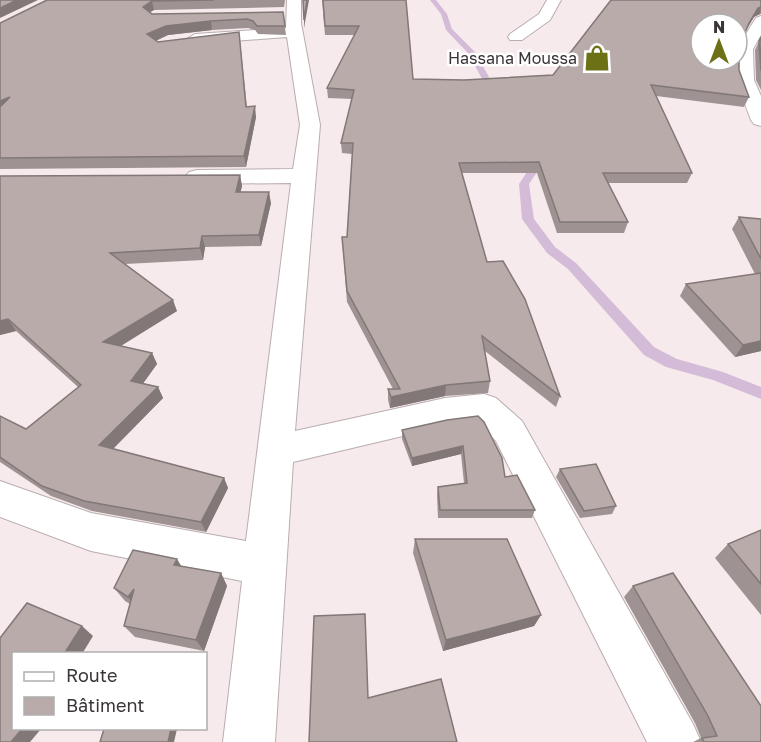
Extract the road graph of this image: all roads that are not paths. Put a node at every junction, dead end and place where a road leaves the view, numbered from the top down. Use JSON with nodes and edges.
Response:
{"nodes":[{"id":1,"x":554,"y":0,"type":"edge"},
{"id":2,"x":291,"y":15,"type":"edge"},
{"id":3,"x":761,"y":21,"type":"edge"},
{"id":4,"x":516,"y":37,"type":"dead end"},
{"id":5,"x":184,"y":41,"type":"edge"},
{"id":6,"x":761,"y":120,"type":"edge"},
{"id":7,"x":303,"y":176,"type":"junction"},
{"id":8,"x":179,"y":177,"type":"edge"},
{"id":9,"x":275,"y":451,"type":"junction"},
{"id":10,"x":0,"y":499,"type":"edge"},
{"id":11,"x":266,"y":566,"type":"junction"},
{"id":12,"x":249,"y":742,"type":"edge"},
{"id":13,"x":675,"y":742,"type":"edge"}],
"edges":[{"from":1,"to":4,"type":"street"},
{"from":2,"to":5,"type":"street"},
{"from":2,"to":7,"type":"street"},
{"from":3,"to":6,"type":"street"},
{"from":7,"to":8,"type":"street"},
{"from":7,"to":9,"type":"street"},
{"from":9,"to":11,"type":"street"},
{"from":9,"to":13,"type":"street"},
{"from":10,"to":11,"type":"street"},
{"from":11,"to":12,"type":"street"}]}
